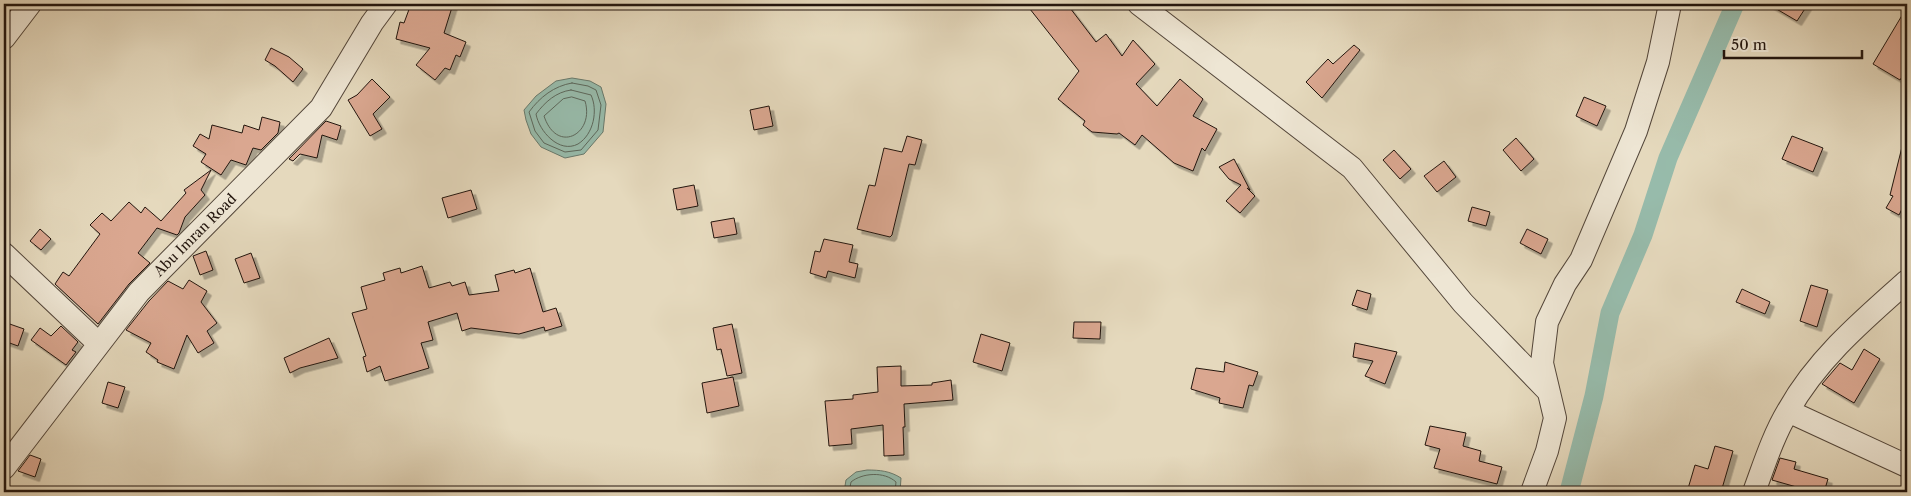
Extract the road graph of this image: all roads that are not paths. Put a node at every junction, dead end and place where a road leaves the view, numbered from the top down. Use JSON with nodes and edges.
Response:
{"nodes":[{"id":1,"x":30,"y":4,"type":"edge"},
{"id":2,"x":386,"y":4,"type":"edge"},
{"id":3,"x":1139,"y":4,"type":"edge"},
{"id":4,"x":1670,"y":4,"type":"edge"},
{"id":5,"x":4,"y":38,"type":"edge"},
{"id":6,"x":4,"y":254,"type":"edge"},
{"id":7,"x":1907,"y":281,"type":"edge"},
{"id":8,"x":100,"y":344,"type":"junction"},
{"id":9,"x":1548,"y":391,"type":"junction"},
{"id":10,"x":1788,"y":411,"type":"junction"},
{"id":11,"x":1907,"y":466,"type":"edge"},
{"id":12,"x":4,"y":468,"type":"edge"},
{"id":13,"x":1532,"y":492,"type":"edge"},
{"id":14,"x":1754,"y":492,"type":"edge"}],
"edges":[{"from":1,"to":5,"type":"street"},
{"from":2,"to":8,"type":"street","name":"Abu Imran Road"},
{"from":3,"to":9,"type":"street"},
{"from":4,"to":9,"type":"street"},
{"from":6,"to":8,"type":"street"},
{"from":7,"to":10,"type":"street"},
{"from":8,"to":12,"type":"street","name":"Abu Imran Road"},
{"from":9,"to":13,"type":"street"},
{"from":10,"to":11,"type":"street"},
{"from":10,"to":14,"type":"street"}]}
